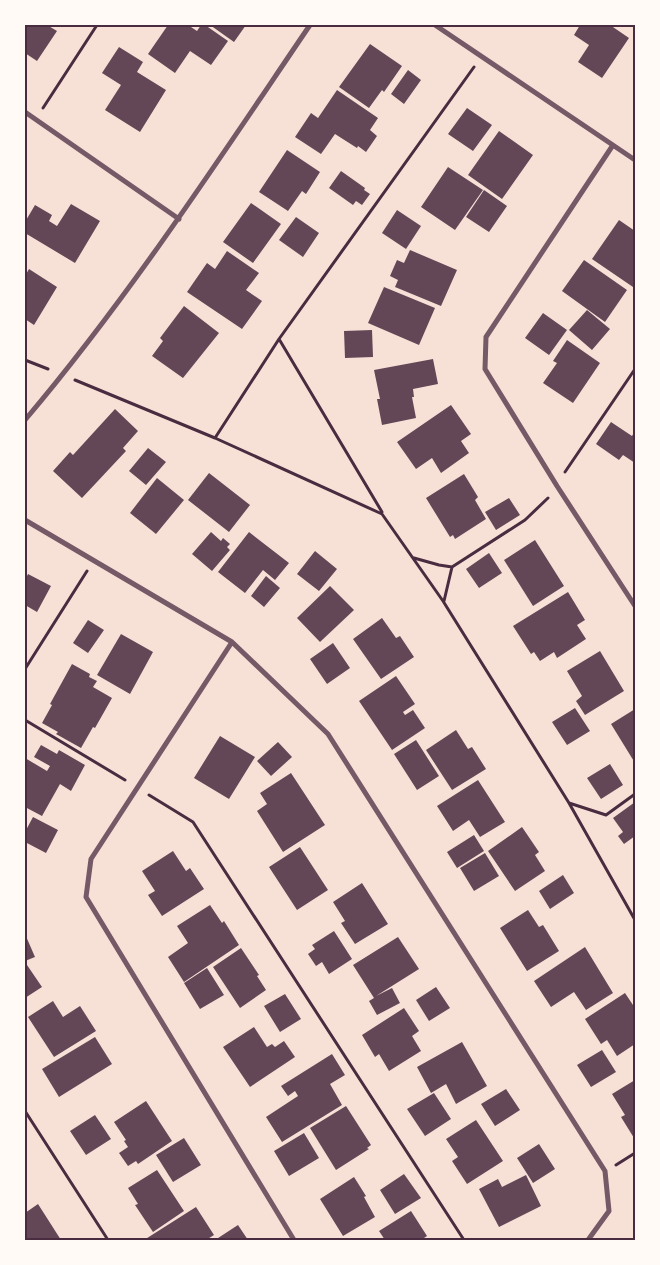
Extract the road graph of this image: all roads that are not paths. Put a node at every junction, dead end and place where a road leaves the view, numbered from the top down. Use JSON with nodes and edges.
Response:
{"nodes":[{"id":1,"x":310,"y":25,"type":"edge"},
{"id":2,"x":435,"y":25,"type":"edge"},
{"id":3,"x":25,"y":112,"type":"edge"},
{"id":4,"x":613,"y":145,"type":"junction"},
{"id":5,"x":635,"y":160,"type":"edge"},
{"id":6,"x":179,"y":219,"type":"junction"},
{"id":7,"x":25,"y":420,"type":"edge"},
{"id":8,"x":25,"y":520,"type":"edge"},
{"id":9,"x":635,"y":606,"type":"edge"},
{"id":10,"x":232,"y":642,"type":"junction"},
{"id":11,"x":294,"y":1240,"type":"edge"},
{"id":12,"x":588,"y":1240,"type":"edge"}],
"edges":[{"from":1,"to":6,"type":"street"},
{"from":2,"to":4,"type":"street"},
{"from":3,"to":6,"type":"street"},
{"from":4,"to":5,"type":"street"},
{"from":4,"to":9,"type":"street"},
{"from":6,"to":7,"type":"street"},
{"from":8,"to":10,"type":"street"},
{"from":10,"to":11,"type":"street"},
{"from":10,"to":12,"type":"street"}]}
